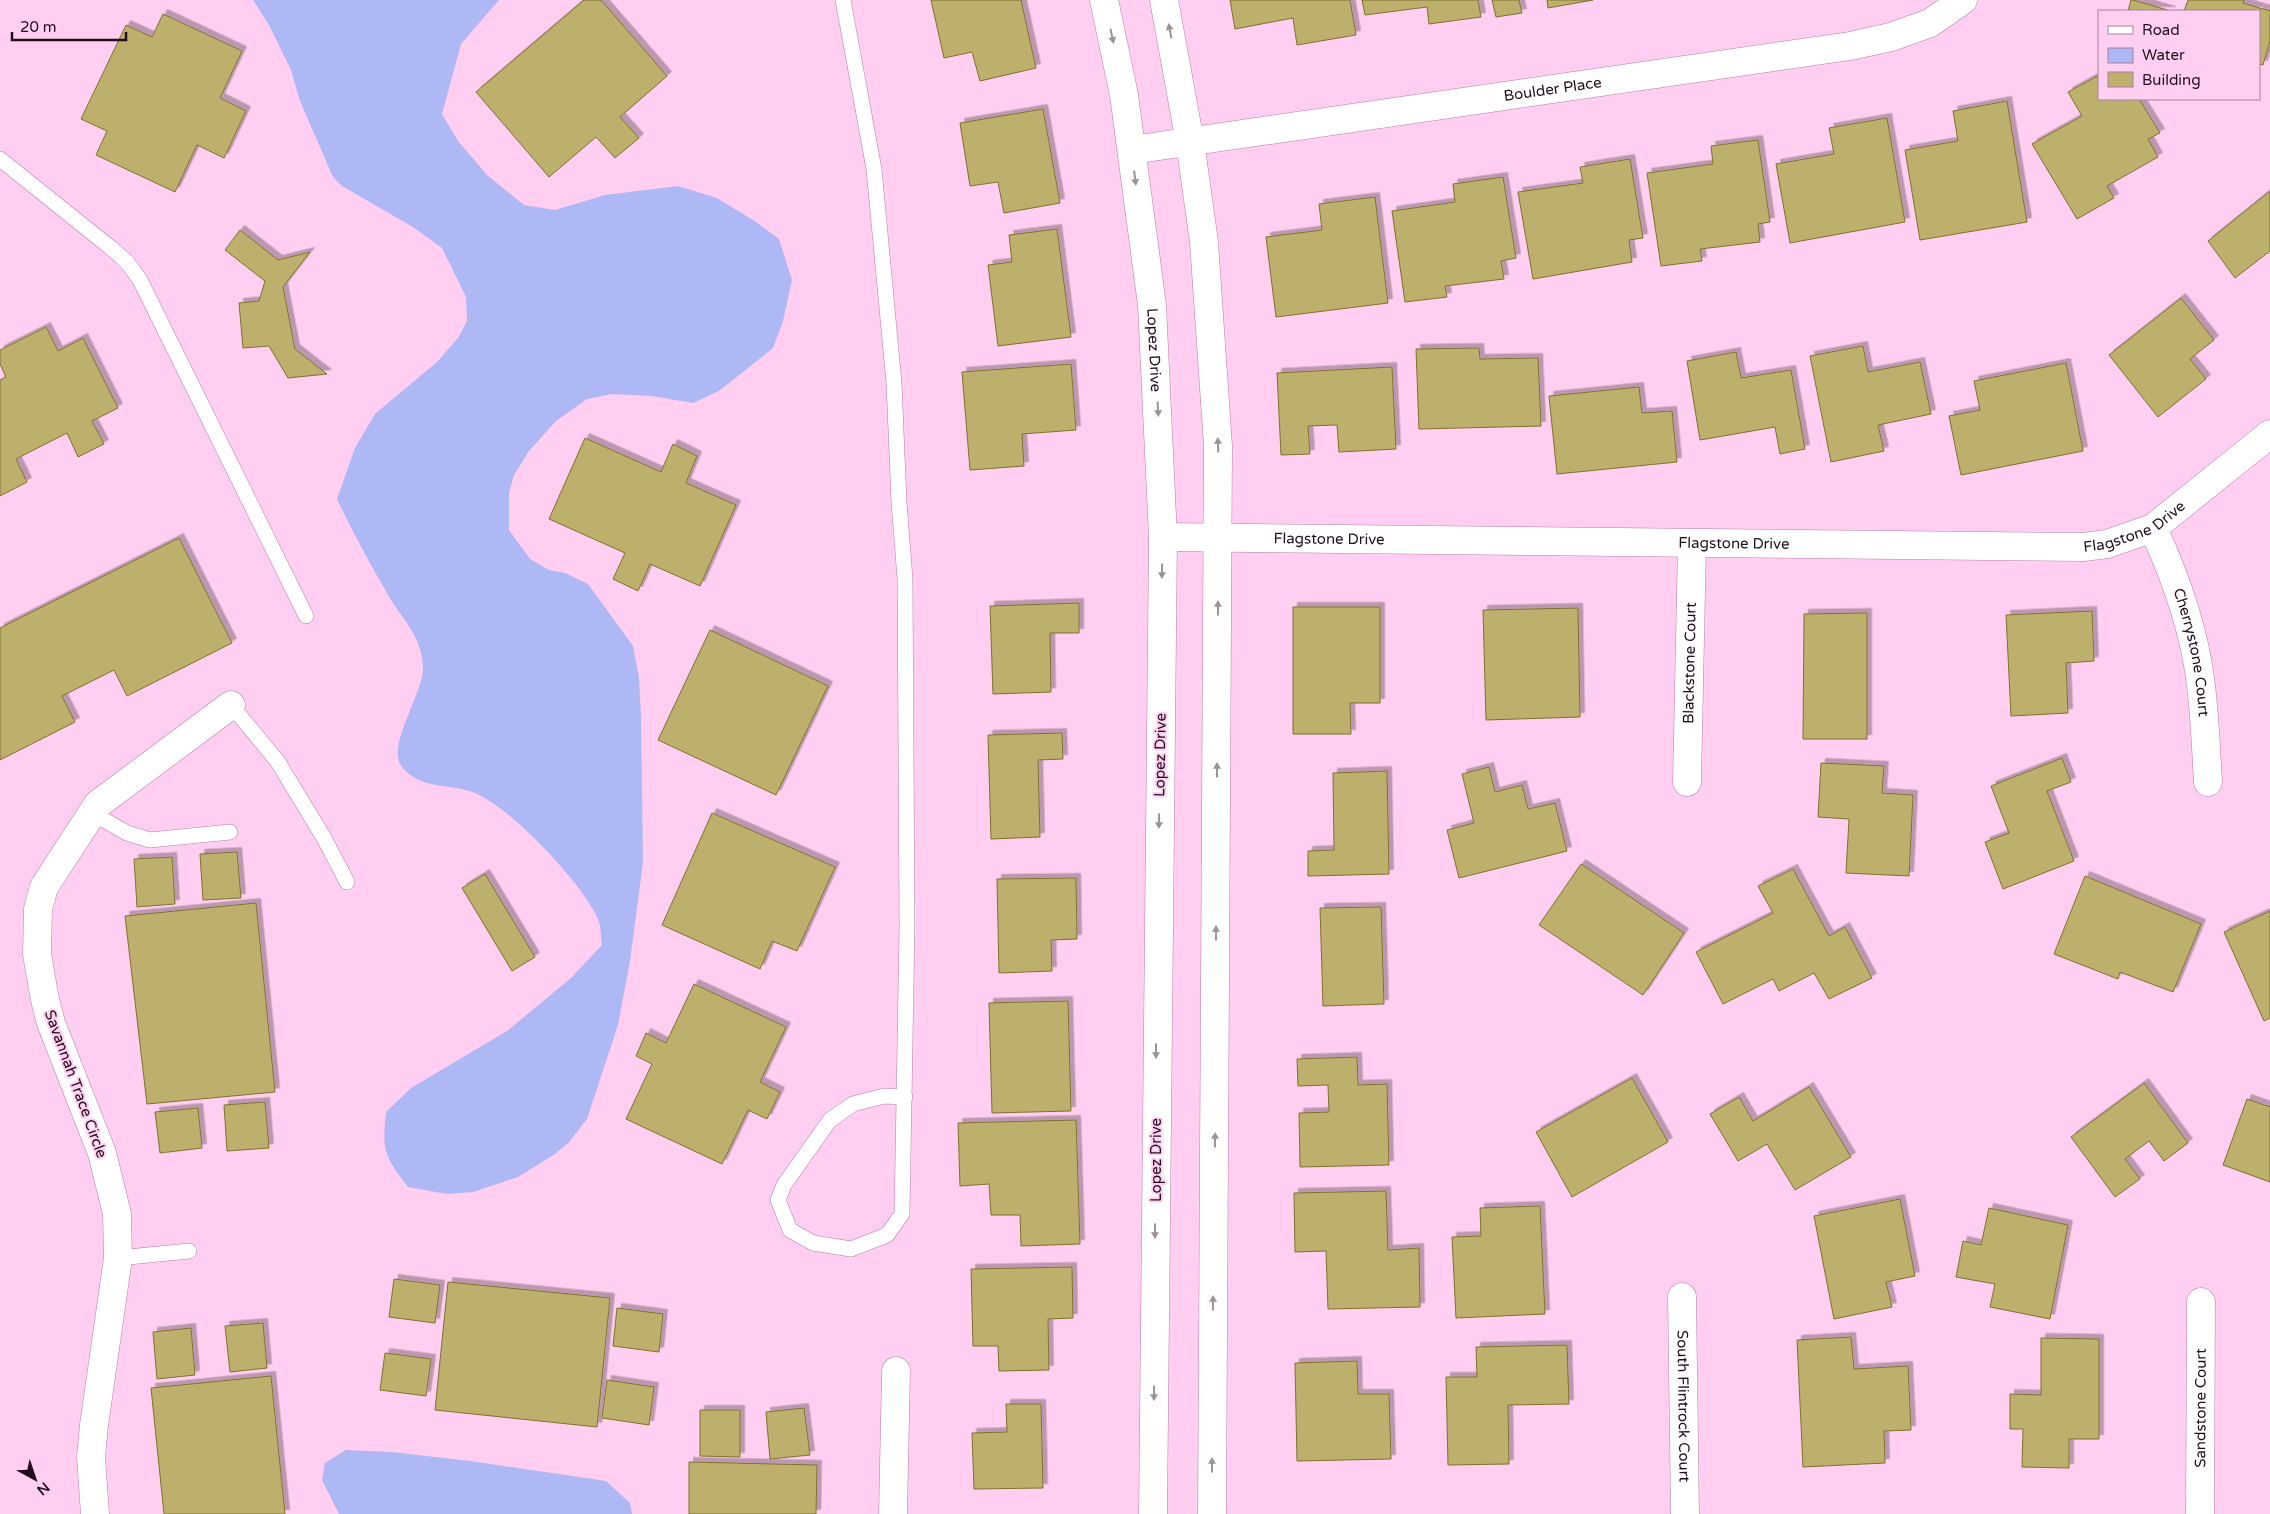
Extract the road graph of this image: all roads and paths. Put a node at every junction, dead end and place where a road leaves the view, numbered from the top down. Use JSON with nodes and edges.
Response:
{"nodes":[{"id":1,"x":843,"y":0,"type":"edge"},
{"id":2,"x":1104,"y":0,"type":"edge"},
{"id":3,"x":1164,"y":0,"type":"edge"},
{"id":4,"x":1964,"y":0,"type":"edge"},
{"id":5,"x":1190,"y":142,"type":"junction"},
{"id":6,"x":1132,"y":150,"type":"junction"},
{"id":7,"x":0,"y":159,"type":"edge"},
{"id":8,"x":2270,"y":434,"type":"edge"},
{"id":9,"x":2153,"y":528,"type":"junction"},
{"id":10,"x":1163,"y":537,"type":"junction"},
{"id":11,"x":1219,"y":538,"type":"junction"},
{"id":12,"x":1692,"y":544,"type":"junction"},
{"id":13,"x":306,"y":616,"type":"dead end"},
{"id":14,"x":231,"y":705,"type":"joint"},
{"id":15,"x":1687,"y":782,"type":"dead end"},
{"id":16,"x":2208,"y":782,"type":"dead end"},
{"id":17,"x":92,"y":813,"type":"junction"},
{"id":18,"x":230,"y":832,"type":"dead end"},
{"id":19,"x":347,"y":882,"type":"dead end"},
{"id":20,"x":905,"y":1096,"type":"junction"},
{"id":21,"x":189,"y":1251,"type":"dead end"},
{"id":22,"x":118,"y":1258,"type":"junction"},
{"id":23,"x":1682,"y":1297,"type":"dead end"},
{"id":24,"x":2201,"y":1302,"type":"dead end"},
{"id":25,"x":896,"y":1371,"type":"dead end"},
{"id":26,"x":95,"y":1514,"type":"edge"},
{"id":27,"x":893,"y":1514,"type":"edge"},
{"id":28,"x":1153,"y":1514,"type":"edge"},
{"id":29,"x":1212,"y":1514,"type":"edge"},
{"id":30,"x":1685,"y":1514,"type":"edge"},
{"id":31,"x":2200,"y":1514,"type":"edge"}],
"edges":[{"from":1,"to":20,"type":"lane"},
{"from":2,"to":6,"type":"street","name":"Lopez Drive","one_way":true},
{"from":5,"to":3,"type":"street","one_way":true},
{"from":4,"to":5,"type":"street","name":"Boulder Place"},
{"from":5,"to":6,"type":"street","name":"Boulder Place"},
{"from":11,"to":5,"type":"street","one_way":true},
{"from":6,"to":10,"type":"street","name":"Lopez Drive","one_way":true},
{"from":7,"to":13,"type":"lane"},
{"from":8,"to":9,"type":"street","name":"Flagstone Drive"},
{"from":9,"to":12,"type":"street","name":"Flagstone Drive"},
{"from":9,"to":16,"type":"street","name":"Cherrystone Court"},
{"from":10,"to":11,"type":"street","name":"Flagstone Drive"},
{"from":10,"to":28,"type":"street","name":"Lopez Drive","one_way":true},
{"from":11,"to":12,"type":"street","name":"Flagstone Drive"},
{"from":29,"to":11,"type":"street","one_way":true},
{"from":12,"to":15,"type":"street","name":"Blackstone Court"},
{"from":14,"to":17,"type":"street","name":"Savannah Trace Circle"},
{"from":14,"to":19,"type":"lane"},
{"from":17,"to":18,"type":"lane"},
{"from":17,"to":22,"type":"street","name":"Savannah Trace Circle"},
{"from":20,"to":20,"type":"lane"},
{"from":21,"to":22,"type":"lane"},
{"from":22,"to":26,"type":"street","name":"Savannah Trace Circle"},
{"from":23,"to":30,"type":"street","name":"South Flintrock Court"},
{"from":24,"to":31,"type":"street","name":"Sandstone Court"},
{"from":25,"to":27,"type":"street"}]}
